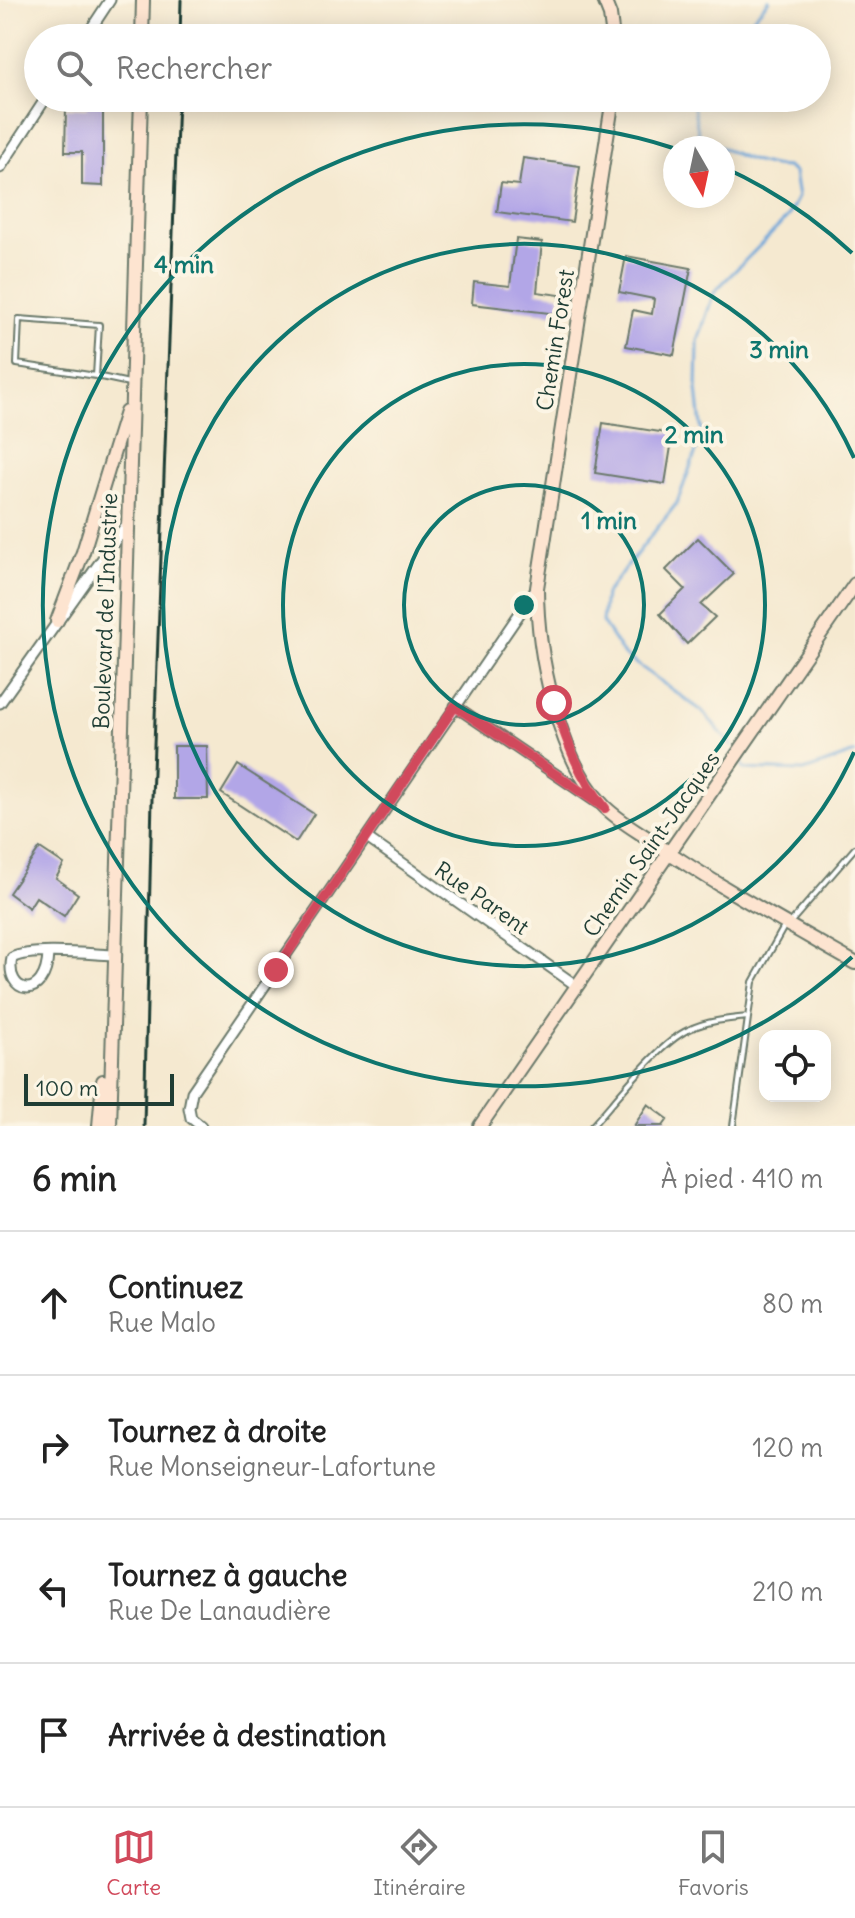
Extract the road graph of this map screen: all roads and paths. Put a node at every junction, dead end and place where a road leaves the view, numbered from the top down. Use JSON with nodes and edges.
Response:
{"nodes":[{"id":1,"x":110,"y":0,"type":"edge"},
{"id":2,"x":143,"y":0,"type":"edge"},
{"id":3,"x":604,"y":0,"type":"edge"},
{"id":4,"x":94,"y":24,"type":"edge"},
{"id":5,"x":142,"y":24,"type":"edge"},
{"id":6,"x":611,"y":24,"type":"edge"},
{"id":7,"x":36,"y":112,"type":"edge"},
{"id":8,"x":141,"y":112,"type":"edge"},
{"id":9,"x":611,"y":112,"type":"edge"},
{"id":10,"x":1,"y":164,"type":"edge"},
{"id":11,"x":96,"y":376,"type":"junction"},
{"id":12,"x":132,"y":383,"type":"junction"},
{"id":13,"x":131,"y":397,"type":"junction"},
{"id":14,"x":127,"y":524,"type":"junction"},
{"id":15,"x":855,"y":584,"type":"edge"},
{"id":16,"x":537,"y":588,"type":"junction"},
{"id":17,"x":57,"y":621,"type":"junction"},
{"id":18,"x":0,"y":703,"type":"edge"},
{"id":19,"x":455,"y":706,"type":"junction"},
{"id":20,"x":605,"y":808,"type":"junction"},
{"id":21,"x":367,"y":838,"type":"junction"},
{"id":22,"x":855,"y":848,"type":"edge"},
{"id":23,"x":669,"y":853,"type":"junction"},
{"id":24,"x":788,"y":924,"type":"junction"},
{"id":25,"x":48,"y":954,"type":"junction"},
{"id":26,"x":114,"y":955,"type":"junction"},
{"id":27,"x":855,"y":963,"type":"edge"},
{"id":28,"x":577,"y":986,"type":"junction"},
{"id":29,"x":112,"y":1002,"type":"junction"},
{"id":30,"x":748,"y":1017,"type":"junction"},
{"id":31,"x":99,"y":1126,"type":"edge"},
{"id":32,"x":110,"y":1126,"type":"edge"},
{"id":33,"x":201,"y":1126,"type":"edge"},
{"id":34,"x":480,"y":1126,"type":"edge"},
{"id":35,"x":592,"y":1126,"type":"edge"},
{"id":36,"x":733,"y":1126,"type":"edge"}],
"edges":[{"from":1,"to":4,"type":"street"},
{"from":2,"to":5,"type":"street"},
{"from":3,"to":6,"type":"street"},
{"from":7,"to":10,"type":"street"},
{"from":8,"to":12,"type":"street","name":"Boulevard de l'Industrie"},
{"from":9,"to":16,"type":"street","name":"Chemin Forest"},
{"from":11,"to":11,"type":"lane"},
{"from":11,"to":12,"type":"lane"},
{"from":12,"to":13,"type":"street","name":"Boulevard de l'Industrie"},
{"from":13,"to":14,"type":"street","name":"Boulevard de l'Industrie"},
{"from":13,"to":17,"type":"street"},
{"from":14,"to":17,"type":"street"},
{"from":14,"to":26,"type":"street","name":"Boulevard de l'Industrie"},
{"from":15,"to":23,"type":"street","name":"Chemin Saint-Jacques"},
{"from":16,"to":19,"type":"street"},
{"from":16,"to":20,"type":"street","name":"Chemin Forest"},
{"from":17,"to":18,"type":"street"},
{"from":19,"to":20,"type":"street"},
{"from":19,"to":21,"type":"street"},
{"from":20,"to":23,"type":"street"},
{"from":21,"to":28,"type":"street","name":"Rue Parent"},
{"from":21,"to":33,"type":"street"},
{"from":22,"to":24,"type":"lane"},
{"from":23,"to":24,"type":"street"},
{"from":23,"to":28,"type":"street","name":"Chemin Saint-Jacques"},
{"from":24,"to":27,"type":"street"},
{"from":24,"to":30,"type":"lane"},
{"from":25,"to":25,"type":"street"},
{"from":25,"to":26,"type":"street"},
{"from":26,"to":29,"type":"street","name":"Boulevard de l'Industrie"},
{"from":28,"to":34,"type":"street","name":"Chemin Saint-Jacques"},
{"from":29,"to":31,"type":"street"},
{"from":29,"to":32,"type":"street","name":"Boulevard de l'Industrie"},
{"from":30,"to":35,"type":"lane"},
{"from":30,"to":36,"type":"lane"}]}
